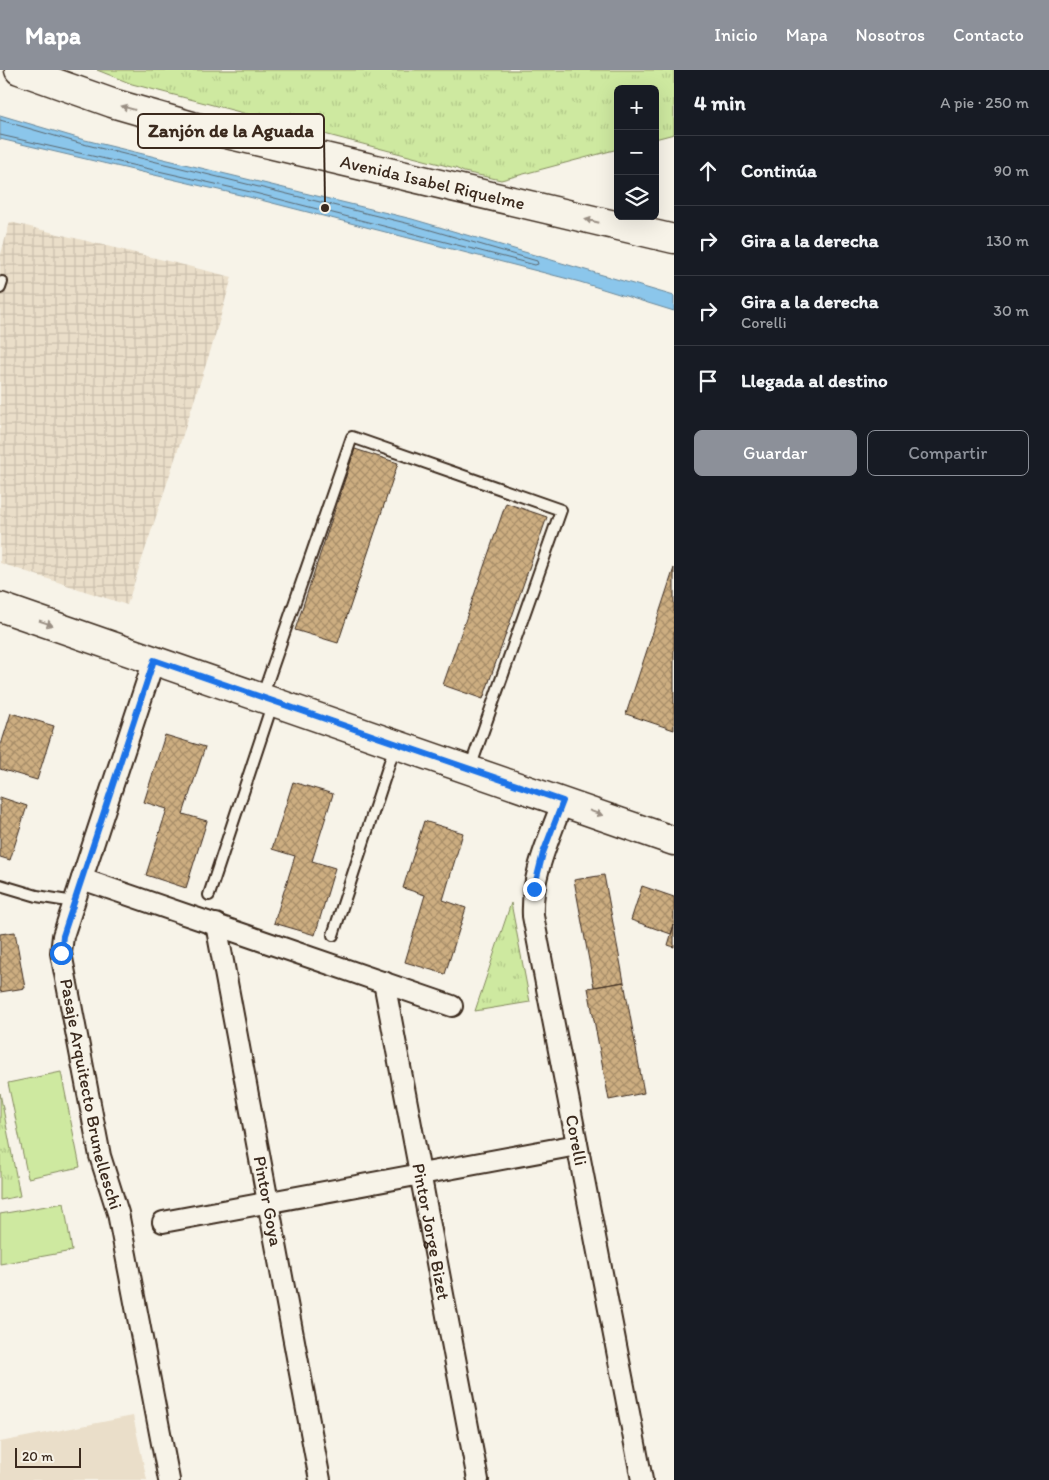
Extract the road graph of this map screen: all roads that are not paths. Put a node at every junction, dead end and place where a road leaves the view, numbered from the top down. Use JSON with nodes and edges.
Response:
{"nodes":[{"id":1,"x":19,"y":70,"type":"edge"},
{"id":2,"x":674,"y":239,"type":"edge"},
{"id":3,"x":0,"y":607,"type":"edge"},
{"id":4,"x":154,"y":660,"type":"junction"},
{"id":5,"x":268,"y":699,"type":"junction"},
{"id":6,"x":396,"y":744,"type":"junction"},
{"id":7,"x":470,"y":769,"type":"junction"},
{"id":8,"x":563,"y":801,"type":"junction"},
{"id":9,"x":674,"y":841,"type":"edge"},
{"id":10,"x":82,"y":879,"type":"junction"},
{"id":11,"x":0,"y":885,"type":"edge"},
{"id":12,"x":209,"y":895,"type":"dead end"},
{"id":13,"x":74,"y":902,"type":"junction"},
{"id":14,"x":216,"y":924,"type":"junction"},
{"id":15,"x":333,"y":935,"type":"dead end"},
{"id":16,"x":384,"y":982,"type":"junction"},
{"id":17,"x":452,"y":1006,"type":"dead end"},
{"id":18,"x":577,"y":1145,"type":"junction"},
{"id":19,"x":420,"y":1174,"type":"junction"},
{"id":20,"x":268,"y":1202,"type":"junction"},
{"id":21,"x":163,"y":1222,"type":"dead end"},
{"id":22,"x":169,"y":1480,"type":"edge"},
{"id":23,"x":320,"y":1480,"type":"edge"},
{"id":24,"x":478,"y":1480,"type":"edge"},
{"id":25,"x":642,"y":1480,"type":"edge"}],
"edges":[{"from":2,"to":1,"type":"main road","name":"Avenida Isabel Riquelme","one_way":true},
{"from":3,"to":4,"type":"main road","one_way":true},
{"from":4,"to":5,"type":"main road"},
{"from":4,"to":10,"type":"street","name":"Pasaje Arquitecto Brunelleschi"},
{"from":5,"to":6,"type":"main road"},
{"from":5,"to":7,"type":"lane"},
{"from":5,"to":12,"type":"lane"},
{"from":6,"to":7,"type":"main road"},
{"from":6,"to":15,"type":"lane"},
{"from":7,"to":8,"type":"main road"},
{"from":8,"to":9,"type":"main road","one_way":true},
{"from":8,"to":18,"type":"street","name":"Corelli"},
{"from":10,"to":13,"type":"street","name":"Pasaje Arquitecto Brunelleschi"},
{"from":10,"to":14,"type":"street"},
{"from":11,"to":13,"type":"lane"},
{"from":13,"to":22,"type":"street","name":"Pasaje Arquitecto Brunelleschi"},
{"from":14,"to":16,"type":"street"},
{"from":14,"to":20,"type":"street","name":"Pintor Goya"},
{"from":16,"to":17,"type":"street"},
{"from":16,"to":19,"type":"street","name":"Pintor Jorge Bizet"},
{"from":18,"to":19,"type":"street"},
{"from":18,"to":25,"type":"street","name":"Corelli"},
{"from":19,"to":20,"type":"street"},
{"from":19,"to":24,"type":"street","name":"Pintor Jorge Bizet"},
{"from":20,"to":21,"type":"street"},
{"from":20,"to":23,"type":"street","name":"Pintor Goya"}]}
